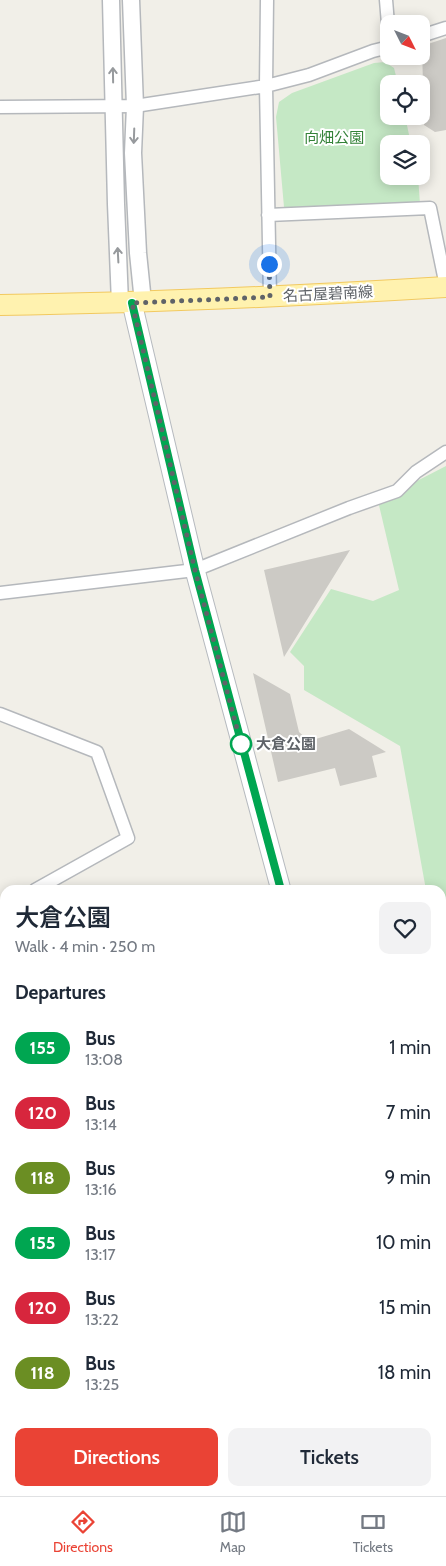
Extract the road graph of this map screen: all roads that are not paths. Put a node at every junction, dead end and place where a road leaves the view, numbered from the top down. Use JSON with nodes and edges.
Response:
{"nodes":[{"id":1,"x":111,"y":0,"type":"edge"},
{"id":2,"x":131,"y":0,"type":"edge"},
{"id":3,"x":267,"y":0,"type":"edge"},
{"id":4,"x":386,"y":0,"type":"edge"},
{"id":5,"x":387,"y":15,"type":"edge"},
{"id":6,"x":446,"y":28,"type":"edge"},
{"id":7,"x":430,"y":33,"type":"edge"},
{"id":8,"x":380,"y":49,"type":"edge"},
{"id":9,"x":266,"y":86,"type":"junction"},
{"id":10,"x":114,"y":106,"type":"junction"},
{"id":11,"x":135,"y":106,"type":"junction"},
{"id":12,"x":0,"y":108,"type":"edge"},
{"id":13,"x":268,"y":215,"type":"junction"},
{"id":14,"x":446,"y":286,"type":"edge"},
{"id":15,"x":270,"y":297,"type":"junction"},
{"id":16,"x":132,"y":303,"type":"junction"},
{"id":17,"x":0,"y":305,"type":"edge"},
{"id":18,"x":446,"y":452,"type":"edge"},
{"id":19,"x":195,"y":570,"type":"junction"},
{"id":20,"x":0,"y":593,"type":"edge"},
{"id":21,"x":0,"y":714,"type":"edge"},
{"id":22,"x":44,"y":885,"type":"edge"},
{"id":23,"x":277,"y":885,"type":"edge"}],
"edges":[{"from":10,"to":1,"type":"street","one_way":true},
{"from":2,"to":11,"type":"street"},
{"from":3,"to":9,"type":"street"},
{"from":4,"to":5,"type":"street"},
{"from":6,"to":7,"type":"street"},
{"from":8,"to":9,"type":"street"},
{"from":9,"to":11,"type":"street"},
{"from":9,"to":13,"type":"street"},
{"from":10,"to":11,"type":"street"},
{"from":10,"to":12,"type":"street"},
{"from":16,"to":10,"type":"street","one_way":true},
{"from":11,"to":16,"type":"street","one_way":true},
{"from":13,"to":14,"type":"street"},
{"from":13,"to":15,"type":"street"},
{"from":14,"to":15,"type":"main road","name":"名古屋碧南線"},
{"from":15,"to":16,"type":"main road","name":"名古屋碧南線"},
{"from":16,"to":17,"type":"main road","name":"名古屋碧南線"},
{"from":16,"to":19,"type":"main road"},
{"from":18,"to":19,"type":"street"},
{"from":19,"to":20,"type":"street"},
{"from":19,"to":23,"type":"main road"},
{"from":21,"to":22,"type":"street"}]}
